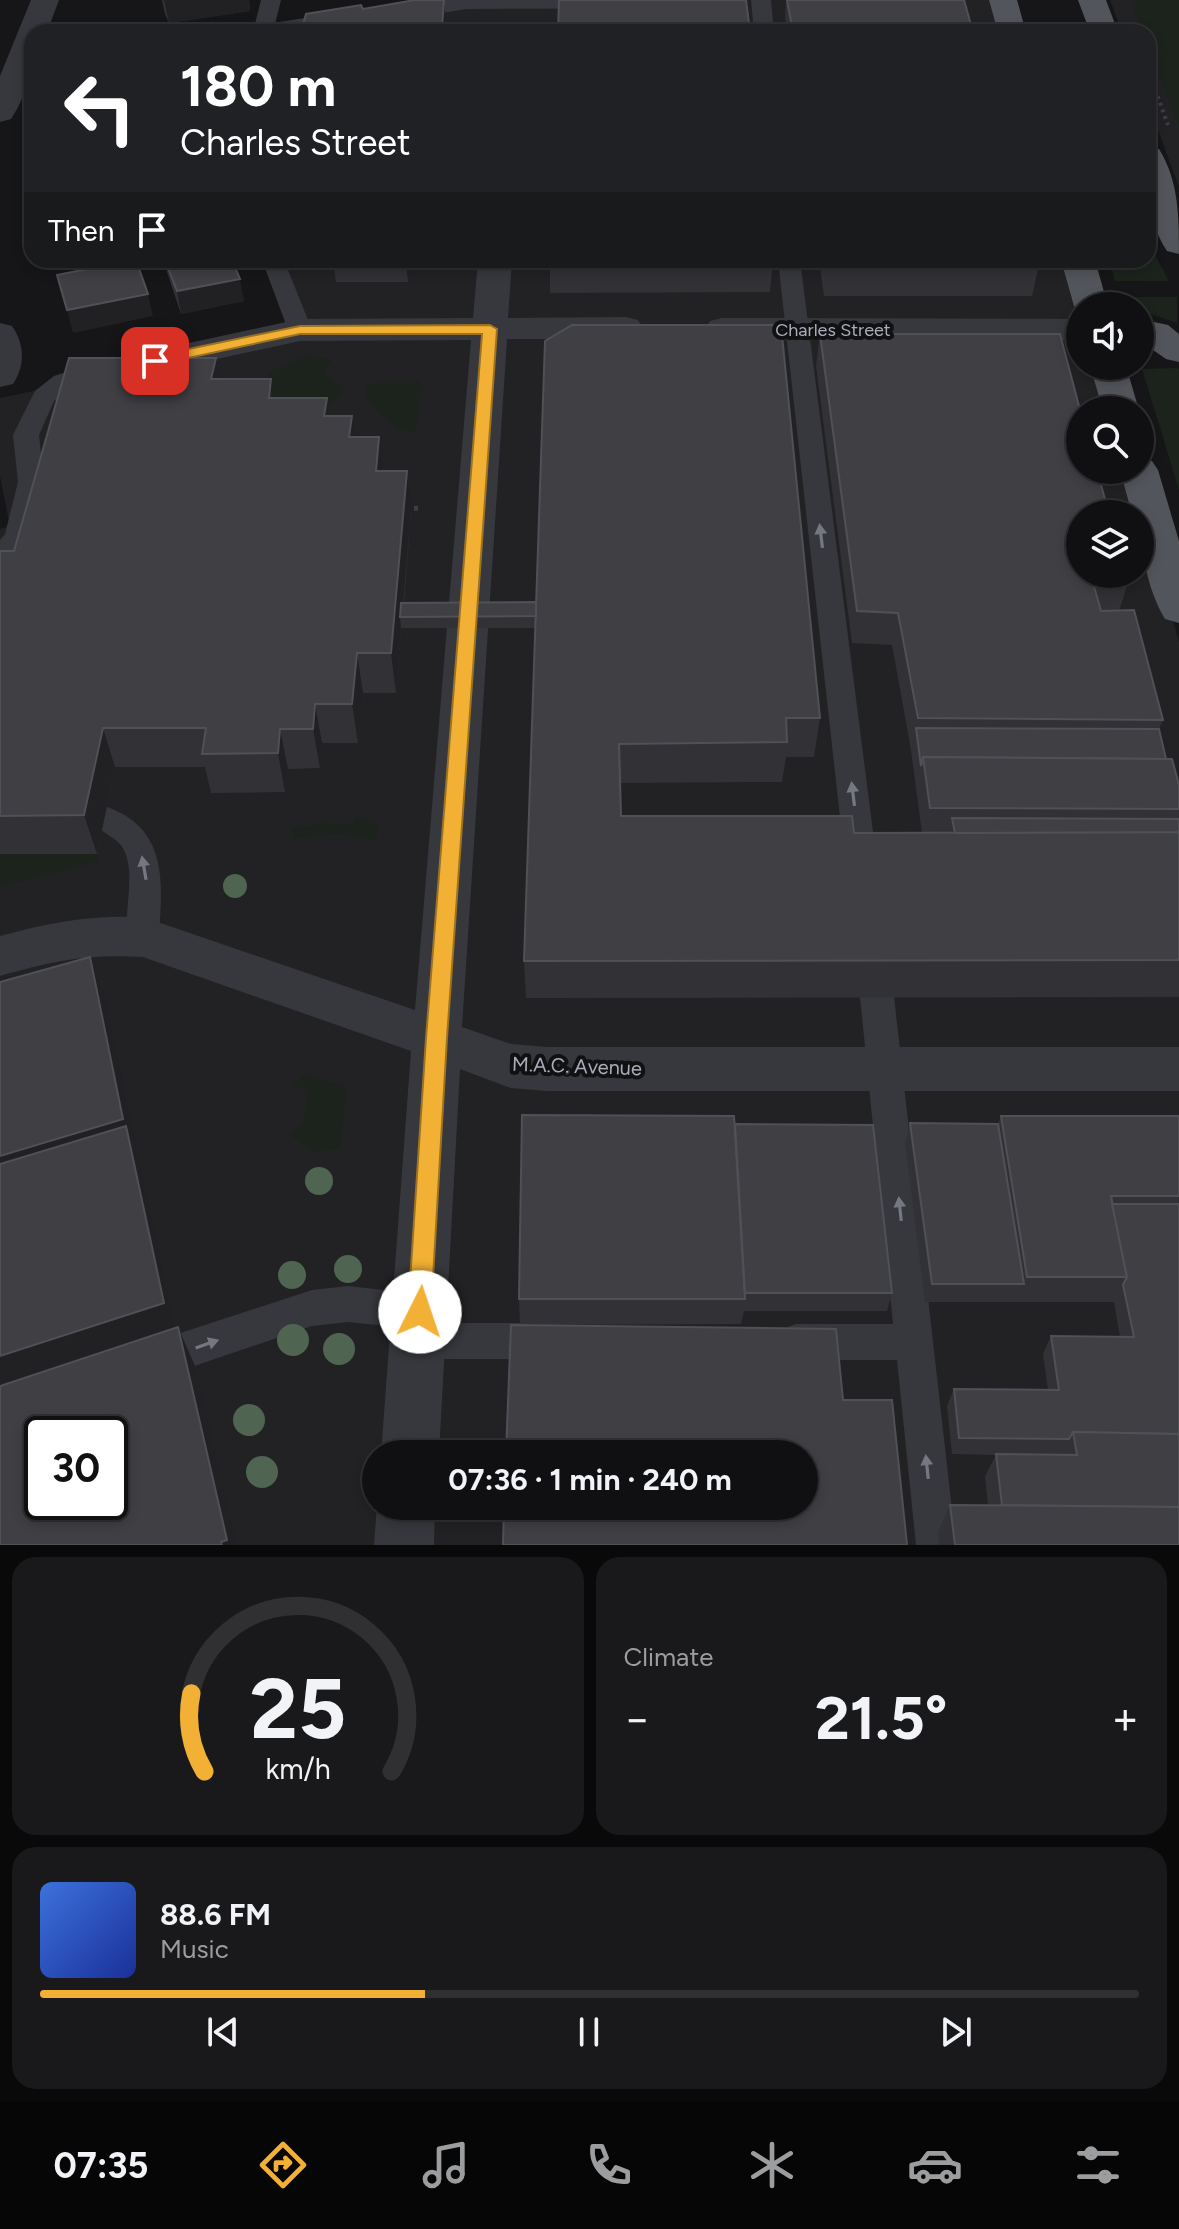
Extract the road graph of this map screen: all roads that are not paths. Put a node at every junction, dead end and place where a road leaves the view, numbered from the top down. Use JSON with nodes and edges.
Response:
{"nodes":[{"id":1,"x":45,"y":0,"type":"edge"},
{"id":2,"x":271,"y":0,"type":"edge"},
{"id":3,"x":510,"y":0,"type":"edge"},
{"id":4,"x":729,"y":0,"type":"edge"},
{"id":5,"x":761,"y":0,"type":"edge"},
{"id":6,"x":1003,"y":0,"type":"edge"},
{"id":7,"x":1092,"y":0,"type":"edge"},
{"id":8,"x":36,"y":24,"type":"edge"},
{"id":9,"x":265,"y":24,"type":"edge"},
{"id":10,"x":321,"y":24,"type":"edge"},
{"id":11,"x":508,"y":24,"type":"edge"},
{"id":12,"x":763,"y":24,"type":"edge"},
{"id":13,"x":1010,"y":24,"type":"edge"},
{"id":14,"x":1101,"y":24,"type":"edge"},
{"id":15,"x":24,"y":56,"type":"edge"},
{"id":16,"x":15,"y":80,"type":"edge"},
{"id":17,"x":0,"y":113,"type":"edge"},
{"id":18,"x":1156,"y":179,"type":"edge"},
{"id":19,"x":1179,"y":244,"type":"edge"},
{"id":20,"x":276,"y":268,"type":"edge"},
{"id":21,"x":494,"y":268,"type":"edge"},
{"id":22,"x":790,"y":268,"type":"edge"},
{"id":23,"x":1080,"y":268,"type":"edge"},
{"id":24,"x":1087,"y":292,"type":"edge"},
{"id":25,"x":490,"y":329,"type":"junction"},
{"id":26,"x":300,"y":330,"type":"junction"},
{"id":27,"x":796,"y":330,"type":"junction"},
{"id":28,"x":1066,"y":330,"type":"edge"},
{"id":29,"x":1154,"y":333,"type":"edge"},
{"id":30,"x":0,"y":334,"type":"edge"},
{"id":31,"x":1179,"y":351,"type":"edge"},
{"id":32,"x":0,"y":376,"type":"edge"},
{"id":33,"x":63,"y":381,"type":"joint"},
{"id":34,"x":1143,"y":484,"type":"edge"},
{"id":35,"x":0,"y":555,"type":"edge"},
{"id":36,"x":1179,"y":609,"type":"edge"},
{"id":37,"x":104,"y":818,"type":"dead end"},
{"id":38,"x":862,"y":871,"type":"edge"},
{"id":39,"x":143,"y":937,"type":"junction"},
{"id":40,"x":0,"y":956,"type":"edge"},
{"id":41,"x":877,"y":997,"type":"edge"},
{"id":42,"x":437,"y":1038,"type":"junction"},
{"id":43,"x":885,"y":1069,"type":"junction"},
{"id":44,"x":1179,"y":1069,"type":"edge"},
{"id":45,"x":419,"y":1326,"type":"junction"},
{"id":46,"x":586,"y":1342,"type":"edge"},
{"id":47,"x":758,"y":1342,"type":"edge"},
{"id":48,"x":914,"y":1342,"type":"junction"},
{"id":49,"x":112,"y":1375,"type":"edge"},
{"id":50,"x":411,"y":1440,"type":"edge"},
{"id":51,"x":405,"y":1520,"type":"edge"},
{"id":52,"x":404,"y":1545,"type":"edge"},
{"id":53,"x":936,"y":1545,"type":"edge"}],
"edges":[{"from":1,"to":8,"type":"street"},
{"from":2,"to":9,"type":"lane"},
{"from":3,"to":4,"type":"street"},
{"from":3,"to":10,"type":"street"},
{"from":3,"to":11,"type":"street"},
{"from":5,"to":12,"type":"lane"},
{"from":6,"to":13,"type":"main road"},
{"from":7,"to":14,"type":"main road"},
{"from":15,"to":16,"type":"street"},
{"from":16,"to":17,"type":"street"},
{"from":18,"to":19,"type":"main road"},
{"from":20,"to":26,"type":"lane"},
{"from":21,"to":25,"type":"street"},
{"from":22,"to":27,"type":"lane"},
{"from":23,"to":24,"type":"main road"},
{"from":25,"to":26,"type":"street","name":"Charles Street"},
{"from":25,"to":27,"type":"street","name":"Charles Street"},
{"from":25,"to":42,"type":"street"},
{"from":26,"to":33,"type":"street","name":"Charles Street"},
{"from":27,"to":28,"type":"street","name":"Charles Street"},
{"from":38,"to":27,"type":"lane","one_way":true},
{"from":29,"to":31,"type":"main road"},
{"from":30,"to":32,"type":"street"},
{"from":33,"to":35,"type":"lane"},
{"from":34,"to":36,"type":"main road"},
{"from":39,"to":37,"type":"lane","one_way":true},
{"from":39,"to":40,"type":"street","name":"M.A.C. Avenue"},
{"from":39,"to":42,"type":"street","name":"M.A.C. Avenue"},
{"from":41,"to":43,"type":"lane"},
{"from":42,"to":43,"type":"street","name":"M.A.C. Avenue"},
{"from":42,"to":45,"type":"street"},
{"from":43,"to":44,"type":"street","name":"M.A.C. Avenue"},
{"from":48,"to":43,"type":"lane","one_way":true},
{"from":45,"to":46,"type":"lane"},
{"from":49,"to":45,"type":"lane","one_way":true},
{"from":45,"to":50,"type":"street"},
{"from":47,"to":48,"type":"lane"},
{"from":53,"to":48,"type":"lane","one_way":true},
{"from":51,"to":52,"type":"street"}]}
